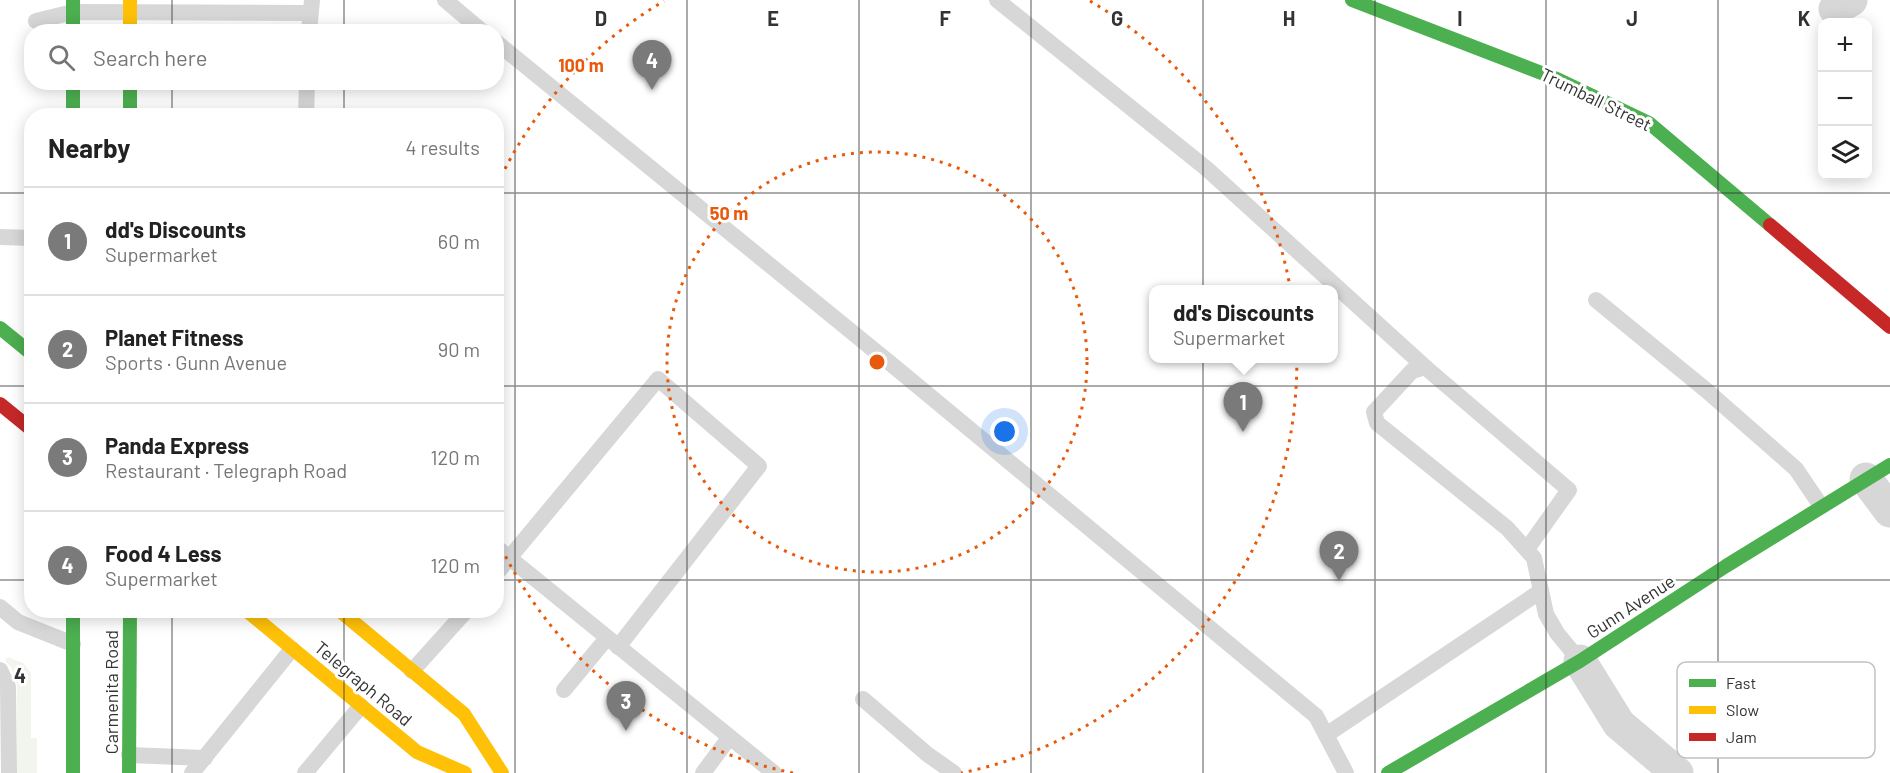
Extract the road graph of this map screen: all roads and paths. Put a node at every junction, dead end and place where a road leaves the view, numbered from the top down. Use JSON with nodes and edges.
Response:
{"nodes":[{"id":1,"x":445,"y":0,"type":"edge"},
{"id":2,"x":997,"y":0,"type":"edge"},
{"id":3,"x":1352,"y":0,"type":"edge"},
{"id":4,"x":73,"y":6,"type":"edge"},
{"id":5,"x":130,"y":6,"type":"edge"},
{"id":6,"x":311,"y":7,"type":"edge"},
{"id":7,"x":36,"y":21,"type":"dead end"},
{"id":8,"x":73,"y":24,"type":"edge"},
{"id":9,"x":130,"y":24,"type":"edge"},
{"id":10,"x":310,"y":24,"type":"edge"},
{"id":11,"x":474,"y":24,"type":"edge"},
{"id":12,"x":504,"y":49,"type":"edge"},
{"id":13,"x":73,"y":90,"type":"edge"},
{"id":14,"x":130,"y":90,"type":"edge"},
{"id":15,"x":307,"y":90,"type":"edge"},
{"id":16,"x":73,"y":108,"type":"edge"},
{"id":17,"x":130,"y":108,"type":"edge"},
{"id":18,"x":306,"y":108,"type":"edge"},
{"id":19,"x":0,"y":237,"type":"edge"},
{"id":20,"x":24,"y":238,"type":"edge"},
{"id":21,"x":1335,"y":285,"type":"edge"},
{"id":22,"x":1338,"y":288,"type":"edge"},
{"id":23,"x":1596,"y":300,"type":"dead end"},
{"id":24,"x":1890,"y":327,"type":"edge"},
{"id":25,"x":0,"y":328,"type":"edge"},
{"id":26,"x":24,"y":348,"type":"edge"},
{"id":27,"x":1425,"y":367,"type":"junction"},
{"id":28,"x":0,"y":404,"type":"edge"},
{"id":29,"x":24,"y":424,"type":"edge"},
{"id":30,"x":1878,"y":472,"type":"edge"},
{"id":31,"x":1821,"y":506,"type":"junction"},
{"id":32,"x":1890,"y":511,"type":"edge"},
{"id":33,"x":1527,"y":549,"type":"junction"},
{"id":34,"x":504,"y":551,"type":"edge"},
{"id":35,"x":504,"y":553,"type":"edge"},
{"id":36,"x":1541,"y":591,"type":"junction"},
{"id":37,"x":0,"y":608,"type":"edge"},
{"id":38,"x":73,"y":618,"type":"edge"},
{"id":39,"x":130,"y":618,"type":"edge"},
{"id":40,"x":255,"y":618,"type":"edge"},
{"id":41,"x":349,"y":618,"type":"edge"},
{"id":42,"x":460,"y":618,"type":"edge"},
{"id":43,"x":613,"y":642,"type":"junction"},
{"id":44,"x":73,"y":644,"type":"junction"},
{"id":45,"x":292,"y":649,"type":"junction"},
{"id":46,"x":1580,"y":661,"type":"junction"},
{"id":47,"x":0,"y":670,"type":"edge"},
{"id":48,"x":412,"y":671,"type":"junction"},
{"id":49,"x":564,"y":690,"type":"dead end"},
{"id":50,"x":863,"y":699,"type":"dead end"},
{"id":51,"x":361,"y":706,"type":"junction"},
{"id":52,"x":1326,"y":735,"type":"junction"},
{"id":53,"x":729,"y":738,"type":"junction"},
{"id":54,"x":129,"y":755,"type":"junction"},
{"id":55,"x":205,"y":758,"type":"junction"},
{"id":56,"x":9,"y":773,"type":"edge"},
{"id":57,"x":74,"y":773,"type":"edge"},
{"id":58,"x":129,"y":773,"type":"edge"},
{"id":59,"x":192,"y":773,"type":"edge"},
{"id":60,"x":305,"y":773,"type":"edge"},
{"id":61,"x":465,"y":773,"type":"edge"},
{"id":62,"x":502,"y":773,"type":"edge"},
{"id":63,"x":703,"y":773,"type":"edge"},
{"id":64,"x":774,"y":773,"type":"edge"},
{"id":65,"x":954,"y":773,"type":"edge"},
{"id":66,"x":1346,"y":773,"type":"edge"},
{"id":67,"x":1388,"y":773,"type":"edge"},
{"id":68,"x":1677,"y":773,"type":"edge"}],
"edges":[{"from":1,"to":11,"type":"lane"},
{"from":2,"to":21,"type":"lane"},
{"from":3,"to":24,"type":"street","name":"Trumball Street"},
{"from":4,"to":5,"type":"lane"},
{"from":4,"to":7,"type":"lane"},
{"from":4,"to":8,"type":"street"},
{"from":5,"to":6,"type":"lane"},
{"from":5,"to":9,"type":"street"},
{"from":6,"to":10,"type":"lane"},
{"from":12,"to":52,"type":"lane"},
{"from":13,"to":16,"type":"street"},
{"from":14,"to":17,"type":"street"},
{"from":15,"to":18,"type":"lane"},
{"from":19,"to":20,"type":"lane"},
{"from":22,"to":27,"type":"lane"},
{"from":23,"to":31,"type":"lane"},
{"from":25,"to":26,"type":"street"},
{"from":27,"to":33,"type":"lane"},
{"from":27,"to":33,"type":"lane"},
{"from":28,"to":29,"type":"street"},
{"from":30,"to":31,"type":"street","name":"Gunn Avenue"},
{"from":30,"to":32,"type":"street"},
{"from":31,"to":46,"type":"street","name":"Gunn Avenue"},
{"from":33,"to":36,"type":"lane"},
{"from":34,"to":43,"type":"lane"},
{"from":35,"to":43,"type":"lane"},
{"from":36,"to":46,"type":"lane"},
{"from":36,"to":52,"type":"lane"},
{"from":37,"to":44,"type":"lane"},
{"from":38,"to":44,"type":"street"},
{"from":39,"to":54,"type":"street","name":"Carmenita Road"},
{"from":40,"to":45,"type":"street","name":"Telegraph Road"},
{"from":41,"to":48,"type":"street"},
{"from":42,"to":48,"type":"lane"},
{"from":43,"to":49,"type":"lane"},
{"from":43,"to":53,"type":"lane"},
{"from":44,"to":57,"type":"street"},
{"from":45,"to":51,"type":"street","name":"Telegraph Road"},
{"from":45,"to":55,"type":"lane"},
{"from":46,"to":67,"type":"street","name":"Gunn Avenue"},
{"from":46,"to":68,"type":"street"},
{"from":47,"to":56,"type":"lane"},
{"from":48,"to":62,"type":"street"},
{"from":50,"to":65,"type":"lane"},
{"from":51,"to":60,"type":"lane"},
{"from":51,"to":61,"type":"street","name":"Telegraph Road"},
{"from":52,"to":66,"type":"lane"},
{"from":53,"to":63,"type":"lane"},
{"from":53,"to":64,"type":"lane"},
{"from":54,"to":55,"type":"lane"},
{"from":54,"to":58,"type":"street","name":"Carmenita Road"},
{"from":55,"to":59,"type":"lane"}]}
